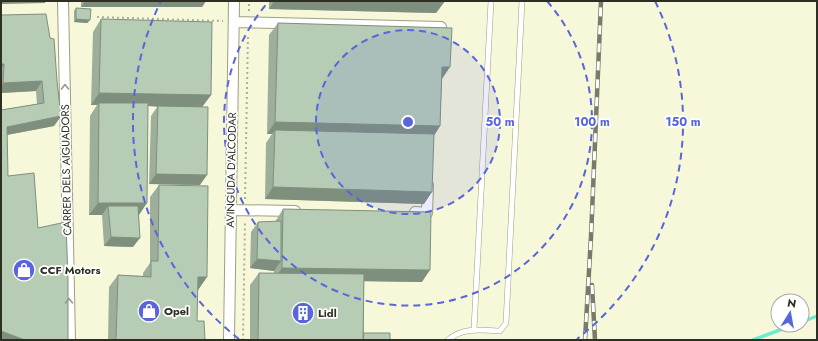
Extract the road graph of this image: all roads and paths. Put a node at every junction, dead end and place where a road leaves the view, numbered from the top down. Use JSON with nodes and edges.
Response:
{"nodes":[{"id":1,"x":63,"y":1,"type":"edge"},
{"id":2,"x":234,"y":1,"type":"edge"},
{"id":3,"x":249,"y":1,"type":"edge"},
{"id":4,"x":491,"y":1,"type":"edge"},
{"id":5,"x":522,"y":1,"type":"edge"},
{"id":6,"x":98,"y":17,"type":"dead end"},
{"id":7,"x":234,"y":22,"type":"junction"},
{"id":8,"x":249,"y":22,"type":"junction"},
{"id":9,"x":441,"y":27,"type":"edge"},
{"id":10,"x":429,"y":175,"type":"edge"},
{"id":11,"x":231,"y":210,"type":"junction"},
{"id":12,"x":245,"y":210,"type":"junction"},
{"id":13,"x":309,"y":211,"type":"edge"},
{"id":14,"x":404,"y":212,"type":"edge"},
{"id":15,"x":474,"y":330,"type":"junction"},
{"id":16,"x":70,"y":340,"type":"edge"},
{"id":17,"x":229,"y":340,"type":"edge"},
{"id":18,"x":242,"y":340,"type":"edge"},
{"id":19,"x":448,"y":340,"type":"edge"}],
"edges":[{"from":16,"to":1,"type":"street","name":"CARRER DELS AIGUADORS","one_way":true},
{"from":2,"to":7,"type":"street","name":"AVINGUDA D'ALCODAR"},
{"from":3,"to":8,"type":"path"},
{"from":4,"to":15,"type":"lane"},
{"from":5,"to":15,"type":"lane"},
{"from":6,"to":7,"type":"path"},
{"from":7,"to":8,"type":"street"},
{"from":7,"to":11,"type":"street","name":"AVINGUDA D'ALCODAR"},
{"from":8,"to":9,"type":"street"},
{"from":8,"to":12,"type":"path"},
{"from":10,"to":14,"type":"street"},
{"from":11,"to":12,"type":"street"},
{"from":11,"to":17,"type":"street","name":"AVINGUDA D'ALCODAR"},
{"from":12,"to":13,"type":"street"},
{"from":12,"to":18,"type":"path"},
{"from":15,"to":19,"type":"lane"}]}
